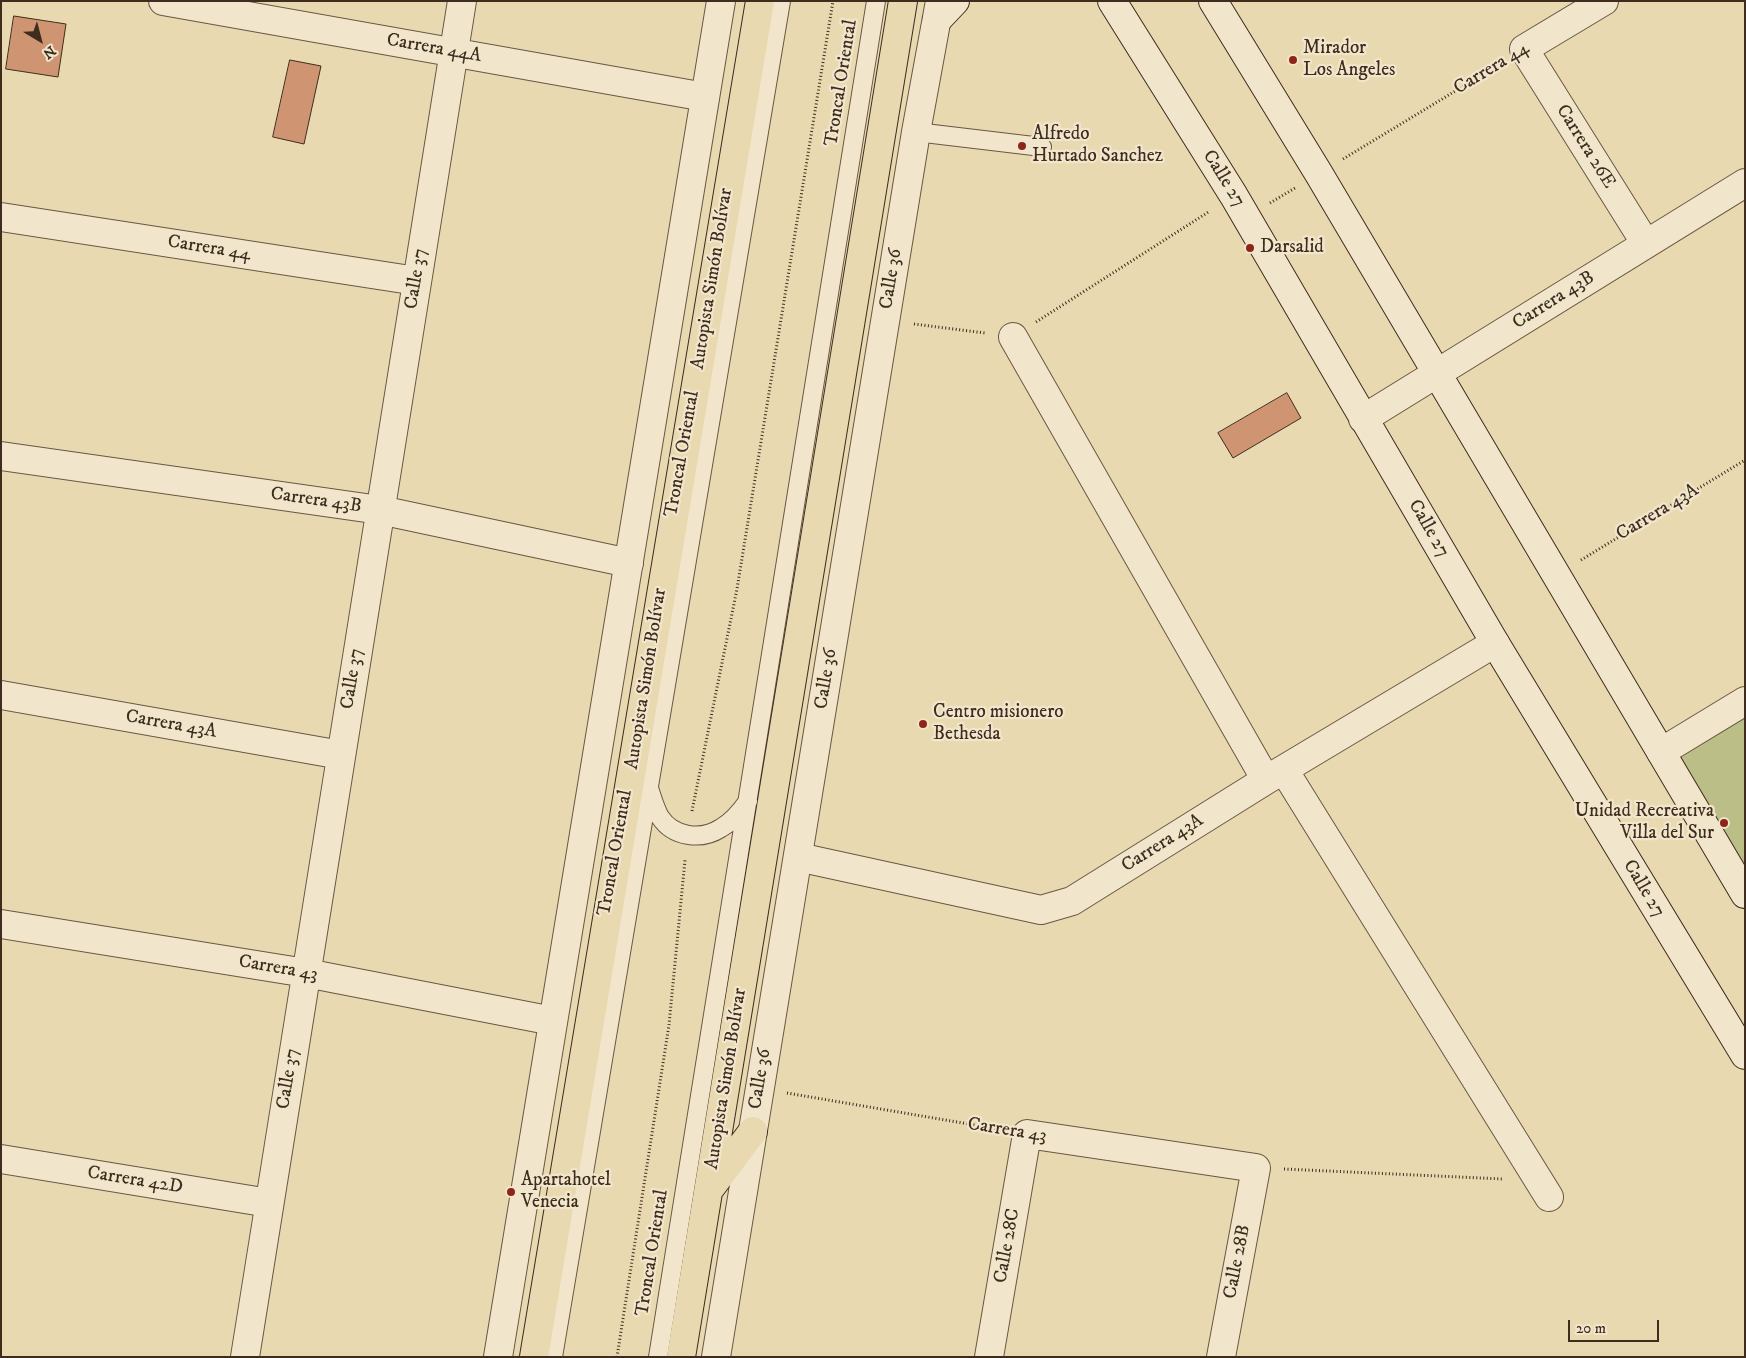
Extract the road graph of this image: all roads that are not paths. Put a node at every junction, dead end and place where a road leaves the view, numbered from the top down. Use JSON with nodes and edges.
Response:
{"nodes":[{"id":1,"x":163,"y":1,"type":"edge"},
{"id":2,"x":462,"y":1,"type":"edge"},
{"id":3,"x":721,"y":1,"type":"edge"},
{"id":4,"x":760,"y":1,"type":"edge"},
{"id":5,"x":781,"y":1,"type":"edge"},
{"id":6,"x":876,"y":1,"type":"edge"},
{"id":7,"x":903,"y":1,"type":"edge"},
{"id":8,"x":956,"y":1,"type":"edge"},
{"id":9,"x":1112,"y":1,"type":"edge"},
{"id":10,"x":1213,"y":1,"type":"edge"},
{"id":11,"x":1604,"y":1,"type":"edge"},
{"id":12,"x":938,"y":11,"type":"edge"},
{"id":13,"x":1524,"y":49,"type":"joint"},
{"id":14,"x":454,"y":53,"type":"junction"},
{"id":15,"x":705,"y":97,"type":"junction"},
{"id":16,"x":916,"y":132,"type":"junction"},
{"id":17,"x":1042,"y":147,"type":"dead end"},
{"id":18,"x":1745,"y":183,"type":"edge"},
{"id":19,"x":1,"y":217,"type":"edge"},
{"id":20,"x":1646,"y":244,"type":"junction"},
{"id":21,"x":417,"y":281,"type":"junction"},
{"id":22,"x":1013,"y":337,"type":"road end"},
{"id":23,"x":1437,"y":374,"type":"junction"},
{"id":24,"x":1364,"y":419,"type":"junction"},
{"id":25,"x":1,"y":456,"type":"edge"},
{"id":26,"x":380,"y":510,"type":"junction"},
{"id":27,"x":629,"y":563,"type":"junction"},
{"id":28,"x":1495,"y":643,"type":"junction"},
{"id":29,"x":1,"y":695,"type":"edge"},
{"id":30,"x":1745,"y":701,"type":"edge"},
{"id":31,"x":1661,"y":752,"type":"junction"},
{"id":32,"x":341,"y":755,"type":"junction"},
{"id":33,"x":1275,"y":775,"type":"junction"},
{"id":34,"x":649,"y":787,"type":"junction"},
{"id":35,"x":748,"y":800,"type":"junction"},
{"id":36,"x":798,"y":857,"type":"junction"},
{"id":37,"x":1745,"y":894,"type":"edge"},
{"id":38,"x":1,"y":924,"type":"edge"},
{"id":39,"x":306,"y":973,"type":"junction"},
{"id":40,"x":553,"y":1021,"type":"junction"},
{"id":41,"x":1745,"y":1055,"type":"edge"},
{"id":42,"x":753,"y":1131,"type":"junction"},
{"id":43,"x":1027,"y":1134,"type":"joint"},
{"id":44,"x":1,"y":1159,"type":"edge"},
{"id":45,"x":1256,"y":1168,"type":"joint"},
{"id":46,"x":1544,"y":1189,"type":"road end"},
{"id":47,"x":708,"y":1191,"type":"junction"},
{"id":48,"x":269,"y":1203,"type":"junction"},
{"id":49,"x":245,"y":1357,"type":"edge"},
{"id":50,"x":498,"y":1357,"type":"edge"},
{"id":51,"x":534,"y":1357,"type":"edge"},
{"id":52,"x":552,"y":1357,"type":"edge"},
{"id":53,"x":658,"y":1357,"type":"edge"},
{"id":54,"x":681,"y":1357,"type":"edge"},
{"id":55,"x":716,"y":1357,"type":"edge"},
{"id":56,"x":989,"y":1357,"type":"edge"},
{"id":57,"x":1221,"y":1357,"type":"edge"}],
"edges":[{"from":1,"to":14,"type":"street","name":"Carrera 44A"},
{"from":2,"to":14,"type":"street","name":"Calle 37"},
{"from":3,"to":15,"type":"street"},
{"from":4,"to":51,"type":"highway","name":"Autopista Simón Bolívar"},
{"from":5,"to":34,"type":"lane","name":"Troncal Oriental"},
{"from":6,"to":35,"type":"lane","name":"Troncal Oriental"},
{"from":7,"to":47,"type":"highway","name":"Autopista Simón Bolívar"},
{"from":8,"to":12,"type":"street"},
{"from":9,"to":24,"type":"street","name":"Calle 27"},
{"from":10,"to":23,"type":"street"},
{"from":11,"to":13,"type":"street","name":"Carrera 44"},
{"from":12,"to":16,"type":"street","name":"Calle 36"},
{"from":13,"to":20,"type":"street","name":"Carrera 26E"},
{"from":14,"to":15,"type":"street","name":"Carrera 44A"},
{"from":14,"to":21,"type":"street","name":"Calle 37"},
{"from":15,"to":27,"type":"street"},
{"from":16,"to":17,"type":"lane"},
{"from":16,"to":36,"type":"street","name":"Calle 36"},
{"from":18,"to":20,"type":"street","name":"Carrera 43B"},
{"from":19,"to":21,"type":"street","name":"Carrera 44"},
{"from":20,"to":23,"type":"street","name":"Carrera 43B"},
{"from":21,"to":26,"type":"street","name":"Calle 37"},
{"from":22,"to":33,"type":"street"},
{"from":23,"to":24,"type":"street","name":"Carrera 43B"},
{"from":23,"to":31,"type":"street"},
{"from":24,"to":28,"type":"street","name":"Calle 27"},
{"from":25,"to":26,"type":"street","name":"Carrera 43B"},
{"from":26,"to":27,"type":"street","name":"Carrera 43B"},
{"from":26,"to":32,"type":"street","name":"Calle 37"},
{"from":27,"to":40,"type":"street"},
{"from":28,"to":33,"type":"street","name":"Carrera 43A"},
{"from":28,"to":41,"type":"street","name":"Calle 27"},
{"from":29,"to":32,"type":"street","name":"Carrera 43A"},
{"from":30,"to":31,"type":"street"},
{"from":31,"to":37,"type":"street"},
{"from":32,"to":39,"type":"street","name":"Calle 37"},
{"from":33,"to":36,"type":"street","name":"Carrera 43A"},
{"from":33,"to":46,"type":"street"},
{"from":34,"to":35,"type":"lane"},
{"from":34,"to":52,"type":"lane","name":"Troncal Oriental"},
{"from":35,"to":53,"type":"lane","name":"Troncal Oriental"},
{"from":36,"to":42,"type":"street","name":"Calle 36"},
{"from":38,"to":39,"type":"street","name":"Carrera 43"},
{"from":39,"to":40,"type":"street","name":"Carrera 43"},
{"from":39,"to":48,"type":"street","name":"Calle 37"},
{"from":40,"to":50,"type":"street"},
{"from":42,"to":47,"type":"highway"},
{"from":42,"to":55,"type":"street","name":"Calle 36"},
{"from":43,"to":45,"type":"street","name":"Carrera 43"},
{"from":43,"to":56,"type":"street","name":"Calle 28C"},
{"from":44,"to":48,"type":"street","name":"Carrera 42D"},
{"from":45,"to":57,"type":"street","name":"Calle 28B"},
{"from":47,"to":54,"type":"highway","name":"Autopista Simón Bolívar"},
{"from":48,"to":49,"type":"street","name":"Calle 37"}]}
